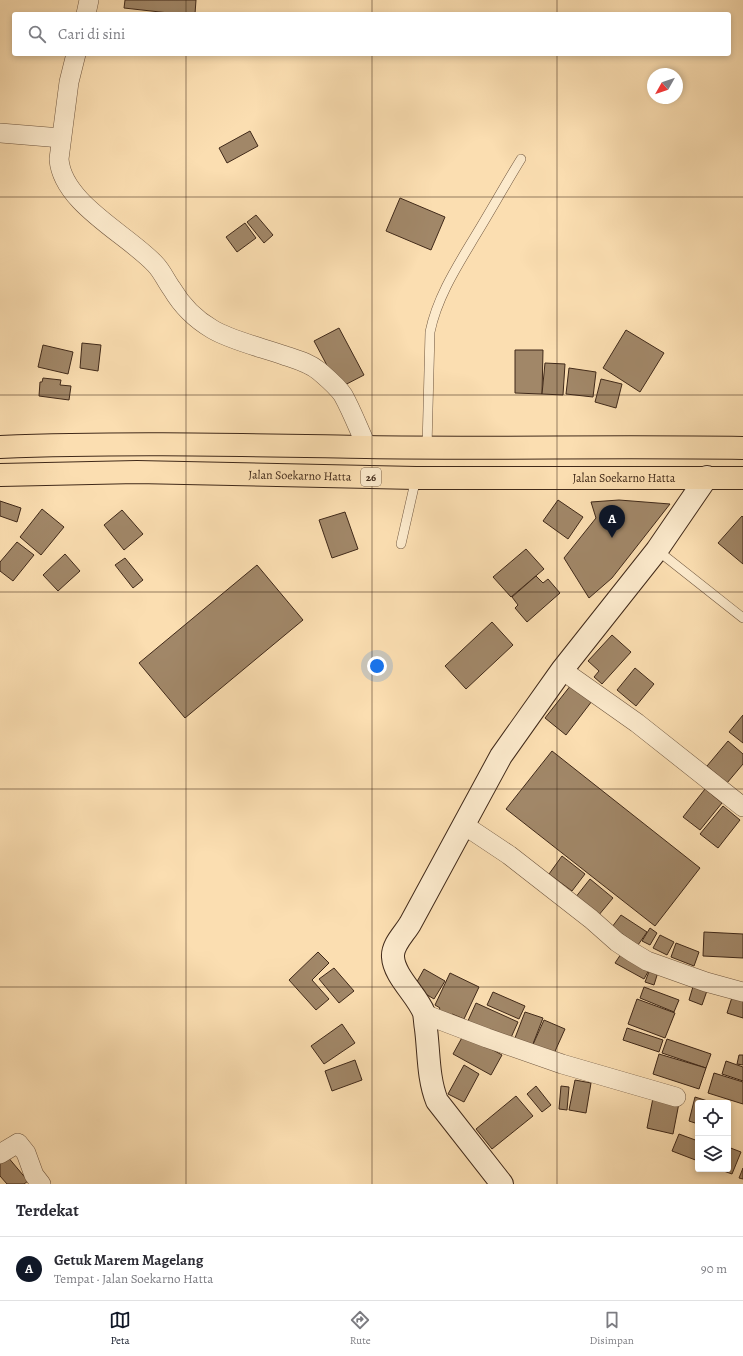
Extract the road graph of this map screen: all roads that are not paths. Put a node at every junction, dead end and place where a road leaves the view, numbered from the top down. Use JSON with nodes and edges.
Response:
{"nodes":[{"id":1,"x":90,"y":0,"type":"edge"},
{"id":2,"x":87,"y":12,"type":"edge"},
{"id":3,"x":76,"y":56,"type":"edge"},
{"id":4,"x":0,"y":133,"type":"edge"},
{"id":5,"x":61,"y":138,"type":"junction"},
{"id":6,"x":521,"y":159,"type":"dead end"},
{"id":7,"x":0,"y":447,"type":"edge"},
{"id":8,"x":367,"y":447,"type":"junction"},
{"id":9,"x":427,"y":447,"type":"junction"},
{"id":10,"x":743,"y":448,"type":"edge"},
{"id":11,"x":0,"y":475,"type":"edge"},
{"id":12,"x":707,"y":477,"type":"junction"},
{"id":13,"x":416,"y":478,"type":"junction"},
{"id":14,"x":743,"y":478,"type":"edge"},
{"id":15,"x":400,"y":544,"type":"dead end"},
{"id":16,"x":657,"y":550,"type":"junction"},
{"id":17,"x":743,"y":618,"type":"edge"},
{"id":18,"x":562,"y":670,"type":"junction"},
{"id":19,"x":743,"y":807,"type":"edge"},
{"id":20,"x":464,"y":825,"type":"junction"},
{"id":21,"x":743,"y":992,"type":"edge"},
{"id":22,"x":424,"y":1014,"type":"junction"},
{"id":23,"x":676,"y":1097,"type":"dead end"},
{"id":24,"x":0,"y":1154,"type":"edge"},
{"id":25,"x":40,"y":1184,"type":"edge"},
{"id":26,"x":502,"y":1184,"type":"edge"}],
"edges":[{"from":1,"to":2,"type":"street"},
{"from":3,"to":5,"type":"street"},
{"from":4,"to":5,"type":"street"},
{"from":5,"to":8,"type":"street"},
{"from":6,"to":9,"type":"lane"},
{"from":7,"to":8,"type":"highway"},
{"from":8,"to":9,"type":"highway"},
{"from":9,"to":10,"type":"highway"},
{"from":11,"to":13,"type":"highway","name":"Jalan Soekarno Hatta","number":"26"},
{"from":12,"to":13,"type":"highway","name":"Jalan Soekarno Hatta","number":"26"},
{"from":12,"to":14,"type":"highway","name":"Jalan Soekarno Hatta","number":"26"},
{"from":12,"to":16,"type":"street"},
{"from":13,"to":15,"type":"lane"},
{"from":16,"to":17,"type":"lane"},
{"from":16,"to":18,"type":"street"},
{"from":18,"to":19,"type":"street"},
{"from":18,"to":20,"type":"street"},
{"from":20,"to":21,"type":"street"},
{"from":20,"to":22,"type":"street"},
{"from":22,"to":23,"type":"street"},
{"from":22,"to":26,"type":"street"},
{"from":24,"to":25,"type":"street"}]}
